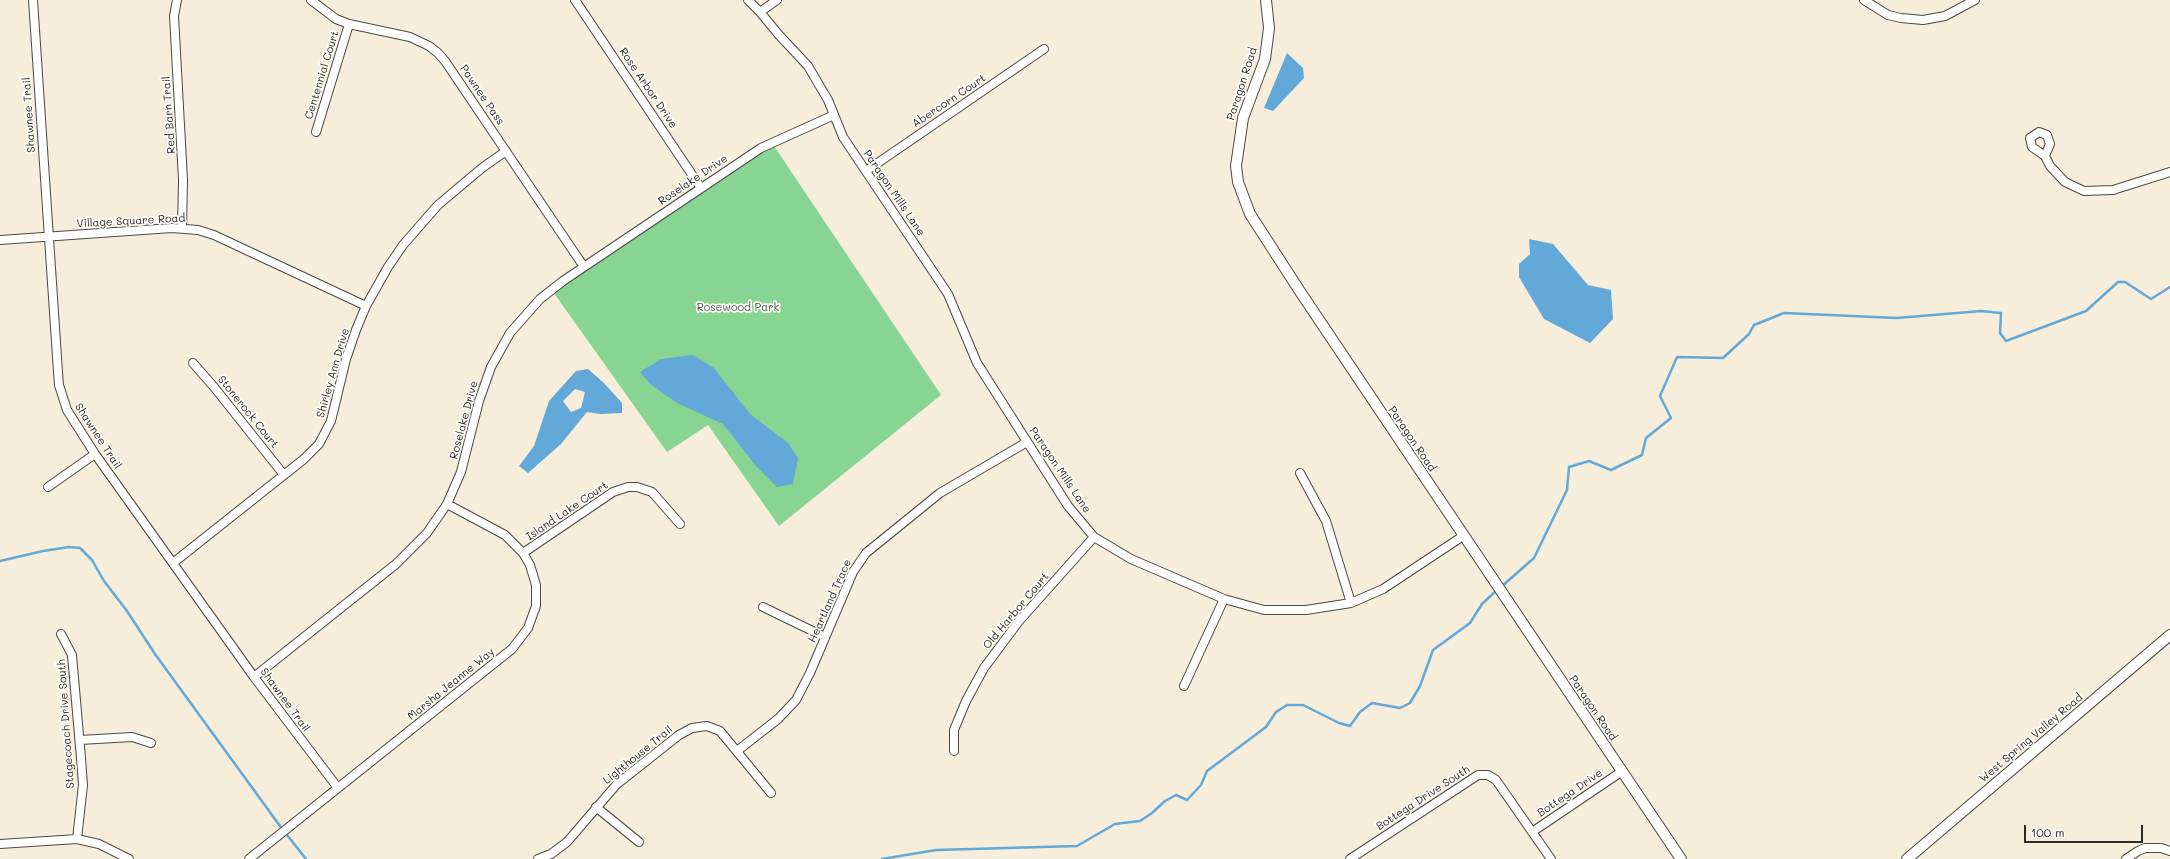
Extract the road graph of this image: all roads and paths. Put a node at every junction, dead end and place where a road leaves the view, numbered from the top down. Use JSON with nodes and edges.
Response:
{"nodes":[{"id":1,"x":33,"y":0,"type":"edge"},
{"id":2,"x":177,"y":0,"type":"edge"},
{"id":3,"x":311,"y":0,"type":"edge"},
{"id":4,"x":575,"y":0,"type":"edge"},
{"id":5,"x":748,"y":0,"type":"edge"},
{"id":6,"x":777,"y":0,"type":"edge"},
{"id":7,"x":1266,"y":0,"type":"edge"},
{"id":8,"x":1864,"y":0,"type":"edge"},
{"id":9,"x":1975,"y":0,"type":"edge"},
{"id":10,"x":760,"y":12,"type":"junction"},
{"id":11,"x":349,"y":24,"type":"junction"},
{"id":12,"x":1044,"y":49,"type":"dead end"},
{"id":13,"x":834,"y":115,"type":"junction"},
{"id":14,"x":316,"y":132,"type":"dead end"},
{"id":15,"x":506,"y":151,"type":"junction"},
{"id":16,"x":2045,"y":156,"type":"dead end"},
{"id":17,"x":866,"y":171,"type":"junction"},
{"id":18,"x":2170,"y":172,"type":"edge"},
{"id":19,"x":701,"y":188,"type":"junction"},
{"id":20,"x":182,"y":228,"type":"junction"},
{"id":21,"x":49,"y":237,"type":"junction"},
{"id":22,"x":0,"y":240,"type":"edge"},
{"id":23,"x":584,"y":266,"type":"junction"},
{"id":24,"x":366,"y":306,"type":"junction"},
{"id":25,"x":193,"y":363,"type":"dead end"},
{"id":26,"x":1027,"y":442,"type":"junction"},
{"id":27,"x":95,"y":454,"type":"junction"},
{"id":28,"x":1300,"y":473,"type":"dead end"},
{"id":29,"x":284,"y":475,"type":"junction"},
{"id":30,"x":48,"y":487,"type":"dead end"},
{"id":31,"x":447,"y":504,"type":"junction"},
{"id":32,"x":680,"y":524,"type":"dead end"},
{"id":33,"x":1463,"y":536,"type":"junction"},
{"id":34,"x":1094,"y":537,"type":"junction"},
{"id":35,"x":523,"y":553,"type":"junction"},
{"id":36,"x":173,"y":563,"type":"junction"},
{"id":37,"x":1224,"y":599,"type":"junction"},
{"id":38,"x":1351,"y":603,"type":"junction"},
{"id":39,"x":763,"y":607,"type":"dead end"},
{"id":40,"x":61,"y":634,"type":"dead end"},
{"id":41,"x":2170,"y":635,"type":"edge"},
{"id":42,"x":825,"y":637,"type":"junction"},
{"id":43,"x":254,"y":677,"type":"junction"},
{"id":44,"x":1184,"y":686,"type":"dead end"},
{"id":45,"x":80,"y":740,"type":"junction"},
{"id":46,"x":151,"y":743,"type":"dead end"},
{"id":47,"x":737,"y":751,"type":"junction"},
{"id":48,"x":954,"y":751,"type":"dead end"},
{"id":49,"x":1621,"y":772,"type":"junction"},
{"id":50,"x":338,"y":788,"type":"junction"},
{"id":51,"x":771,"y":794,"type":"dead end"},
{"id":52,"x":596,"y":807,"type":"junction"},
{"id":53,"x":1532,"y":832,"type":"junction"},
{"id":54,"x":77,"y":839,"type":"junction"},
{"id":55,"x":639,"y":842,"type":"dead end"},
{"id":56,"x":0,"y":844,"type":"edge"},
{"id":57,"x":2170,"y":851,"type":"edge"},
{"id":58,"x":129,"y":859,"type":"edge"},
{"id":59,"x":249,"y":859,"type":"edge"},
{"id":60,"x":538,"y":859,"type":"edge"},
{"id":61,"x":1350,"y":859,"type":"edge"},
{"id":62,"x":1551,"y":859,"type":"edge"},
{"id":63,"x":1680,"y":859,"type":"edge"},
{"id":64,"x":1907,"y":859,"type":"edge"},
{"id":65,"x":2126,"y":859,"type":"edge"}],
"edges":[{"from":1,"to":21,"type":"street","name":"Shawnee Trail"},
{"from":2,"to":20,"type":"street","name":"Red Barn Trail"},
{"from":3,"to":11,"type":"street","name":"Pawnee Pass"},
{"from":4,"to":19,"type":"street","name":"Rose Arbor Drive"},
{"from":5,"to":10,"type":"street","name":"Paragon Mills Lane"},
{"from":6,"to":10,"type":"street"},
{"from":7,"to":33,"type":"street","name":"Paragon Road"},
{"from":8,"to":9,"type":"street"},
{"from":10,"to":13,"type":"street","name":"Paragon Mills Lane"},
{"from":11,"to":14,"type":"street","name":"Centennial Court"},
{"from":11,"to":15,"type":"street","name":"Pawnee Pass"},
{"from":12,"to":17,"type":"street","name":"Abercorn Court"},
{"from":13,"to":17,"type":"street","name":"Paragon Mills Lane"},
{"from":13,"to":19,"type":"street","name":"Roselake Drive"},
{"from":15,"to":23,"type":"street","name":"Pawnee Pass"},
{"from":15,"to":24,"type":"street","name":"Shirley Ann Drive"},
{"from":16,"to":18,"type":"street"},
{"from":17,"to":26,"type":"street","name":"Paragon Mills Lane"},
{"from":19,"to":23,"type":"street","name":"Roselake Drive"},
{"from":20,"to":21,"type":"street","name":"Village Square Road"},
{"from":20,"to":24,"type":"street","name":"Village Square Road"},
{"from":21,"to":22,"type":"street","name":"Village Square Road"},
{"from":21,"to":27,"type":"street","name":"Shawnee Trail"},
{"from":23,"to":31,"type":"street","name":"Roselake Drive"},
{"from":24,"to":29,"type":"street","name":"Shirley Ann Drive"},
{"from":25,"to":29,"type":"street","name":"Stonerock Court"},
{"from":26,"to":34,"type":"street","name":"Paragon Mills Lane"},
{"from":26,"to":42,"type":"street","name":"Heartland Trace"},
{"from":27,"to":30,"type":"street"},
{"from":27,"to":36,"type":"street","name":"Shawnee Trail"},
{"from":28,"to":38,"type":"street"},
{"from":29,"to":36,"type":"street","name":"Shirley Ann Drive"},
{"from":31,"to":35,"type":"street","name":"Marsha Jeanne Way"},
{"from":31,"to":43,"type":"street","name":"Roselake Drive"},
{"from":32,"to":35,"type":"street","name":"Island Lake Court"},
{"from":33,"to":38,"type":"street","name":"Paragon Mills Lane"},
{"from":33,"to":49,"type":"street","name":"Paragon Road"},
{"from":34,"to":37,"type":"street","name":"Paragon Mills Lane"},
{"from":34,"to":48,"type":"street","name":"Old Harbor Court"},
{"from":35,"to":50,"type":"street","name":"Marsha Jeanne Way"},
{"from":36,"to":43,"type":"street","name":"Shawnee Trail"},
{"from":37,"to":38,"type":"street","name":"Paragon Mills Lane"},
{"from":37,"to":44,"type":"street"},
{"from":39,"to":42,"type":"street"},
{"from":40,"to":45,"type":"street","name":"Stagecoach Drive South"},
{"from":41,"to":64,"type":"street","name":"West Spring Valley Road"},
{"from":42,"to":47,"type":"street","name":"Heartland Trace"},
{"from":43,"to":50,"type":"street","name":"Shawnee Trail"},
{"from":45,"to":46,"type":"street"},
{"from":45,"to":54,"type":"street","name":"Stagecoach Drive South"},
{"from":47,"to":51,"type":"street","name":"Lighthouse Trail"},
{"from":47,"to":52,"type":"street","name":"Lighthouse Trail"},
{"from":49,"to":53,"type":"street","name":"Bottega Drive"},
{"from":49,"to":63,"type":"street","name":"Paragon Road"},
{"from":50,"to":59,"type":"street","name":"Marsha Jeanne Way"},
{"from":52,"to":55,"type":"street"},
{"from":52,"to":60,"type":"street","name":"Lighthouse Trail"},
{"from":53,"to":61,"type":"street","name":"Bottega Drive South"},
{"from":53,"to":62,"type":"street","name":"Bottega Drive South"},
{"from":54,"to":56,"type":"street"},
{"from":54,"to":58,"type":"street"},
{"from":57,"to":65,"type":"street"}]}
